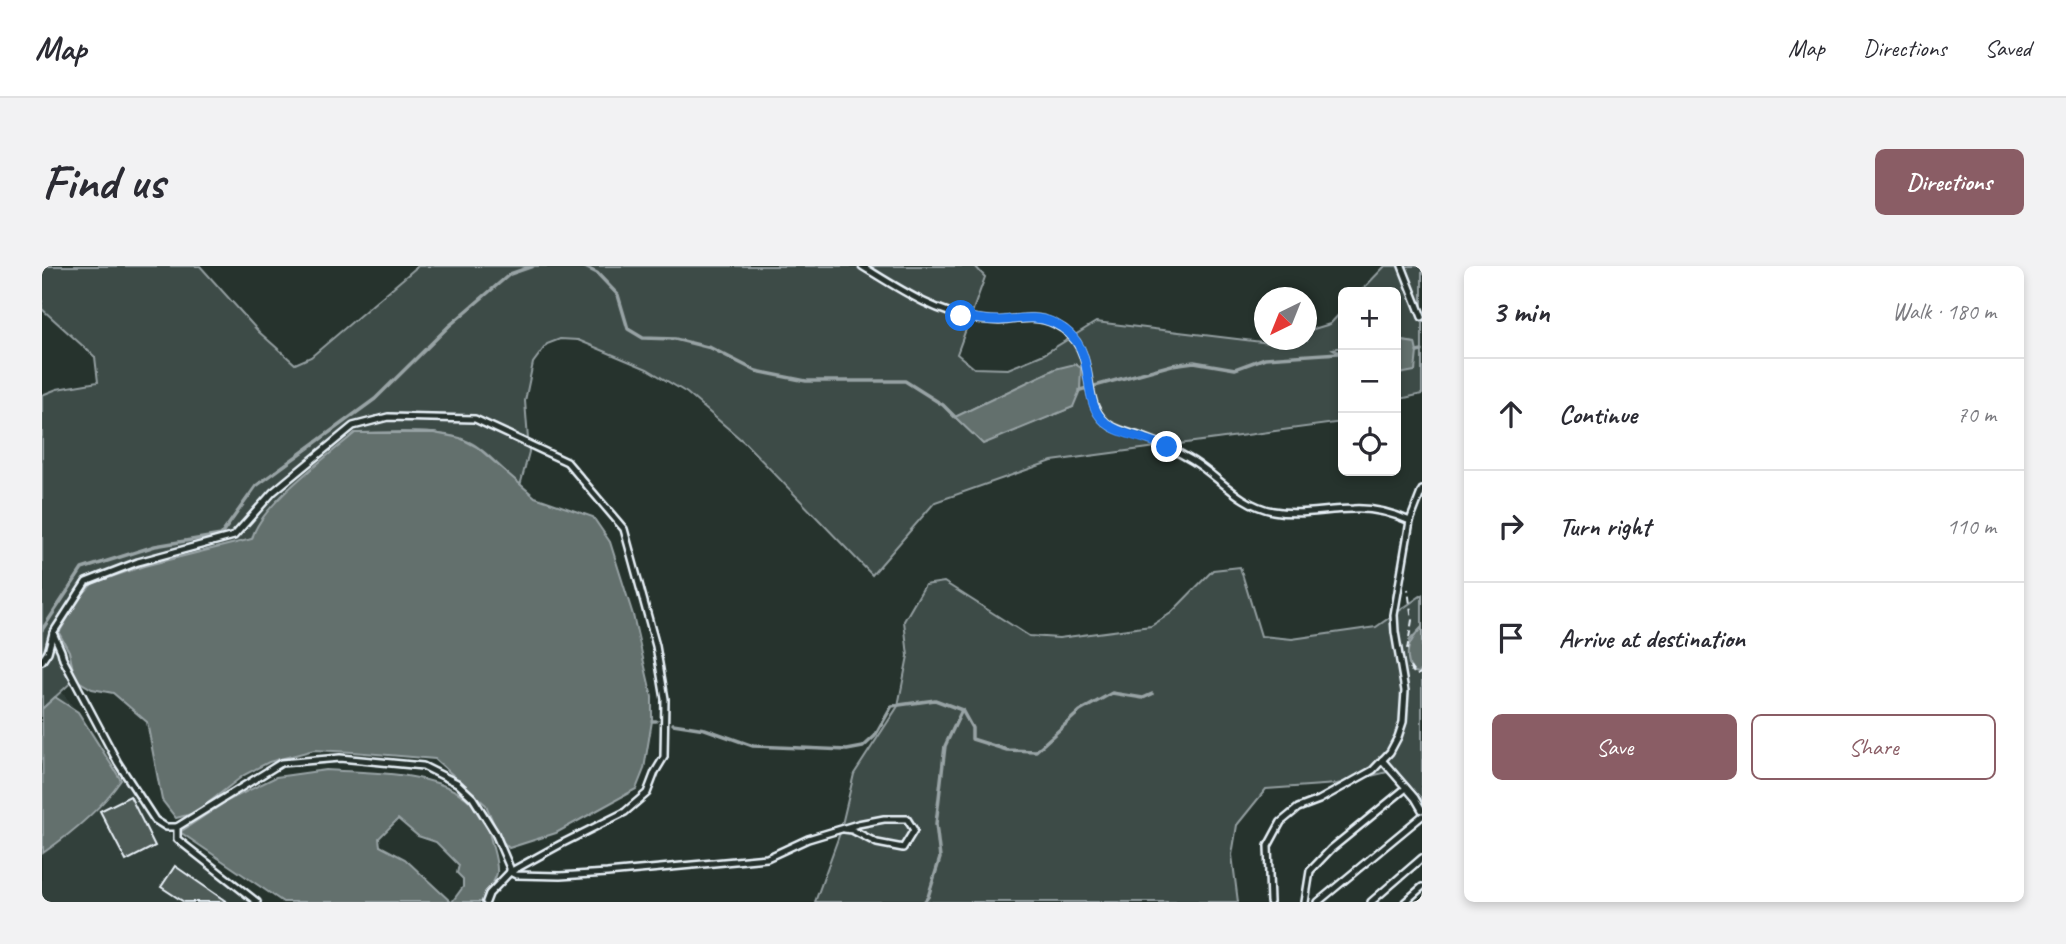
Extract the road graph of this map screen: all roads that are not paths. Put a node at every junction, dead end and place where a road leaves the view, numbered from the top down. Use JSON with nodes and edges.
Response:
{"nodes":[{"id":1,"x":862,"y":266,"type":"edge"},
{"id":2,"x":1402,"y":266,"type":"edge"},
{"id":3,"x":1422,"y":317,"type":"edge"},
{"id":4,"x":1422,"y":490,"type":"edge"},
{"id":5,"x":1410,"y":521,"type":"junction"},
{"id":6,"x":52,"y":633,"type":"junction"},
{"id":7,"x":42,"y":662,"type":"edge"},
{"id":8,"x":1382,"y":760,"type":"junction"},
{"id":9,"x":1406,"y":788,"type":"junction"},
{"id":10,"x":1422,"y":810,"type":"edge"},
{"id":11,"x":1422,"y":816,"type":"edge"},
{"id":12,"x":177,"y":827,"type":"junction"},
{"id":13,"x":844,"y":829,"type":"junction"},
{"id":14,"x":1422,"y":858,"type":"edge"},
{"id":15,"x":510,"y":872,"type":"junction"},
{"id":16,"x":1422,"y":887,"type":"edge"},
{"id":17,"x":257,"y":902,"type":"edge"},
{"id":18,"x":486,"y":902,"type":"edge"},
{"id":19,"x":1270,"y":902,"type":"edge"},
{"id":20,"x":1305,"y":902,"type":"edge"},
{"id":21,"x":1318,"y":902,"type":"edge"},
{"id":22,"x":1371,"y":902,"type":"edge"},
{"id":23,"x":1405,"y":902,"type":"edge"}],
"edges":[{"from":1,"to":5,"type":"lane"},
{"from":2,"to":3,"type":"lane"},
{"from":4,"to":5,"type":"lane"},
{"from":5,"to":8,"type":"lane"},
{"from":6,"to":7,"type":"lane"},
{"from":6,"to":12,"type":"lane"},
{"from":6,"to":15,"type":"lane"},
{"from":8,"to":9,"type":"lane"},
{"from":8,"to":19,"type":"lane"},
{"from":9,"to":10,"type":"lane"},
{"from":9,"to":20,"type":"lane"},
{"from":11,"to":21,"type":"lane"},
{"from":12,"to":15,"type":"lane"},
{"from":12,"to":17,"type":"lane"},
{"from":13,"to":13,"type":"lane"},
{"from":13,"to":15,"type":"lane"},
{"from":14,"to":22,"type":"lane"},
{"from":15,"to":18,"type":"lane"},
{"from":16,"to":23,"type":"lane"}]}
